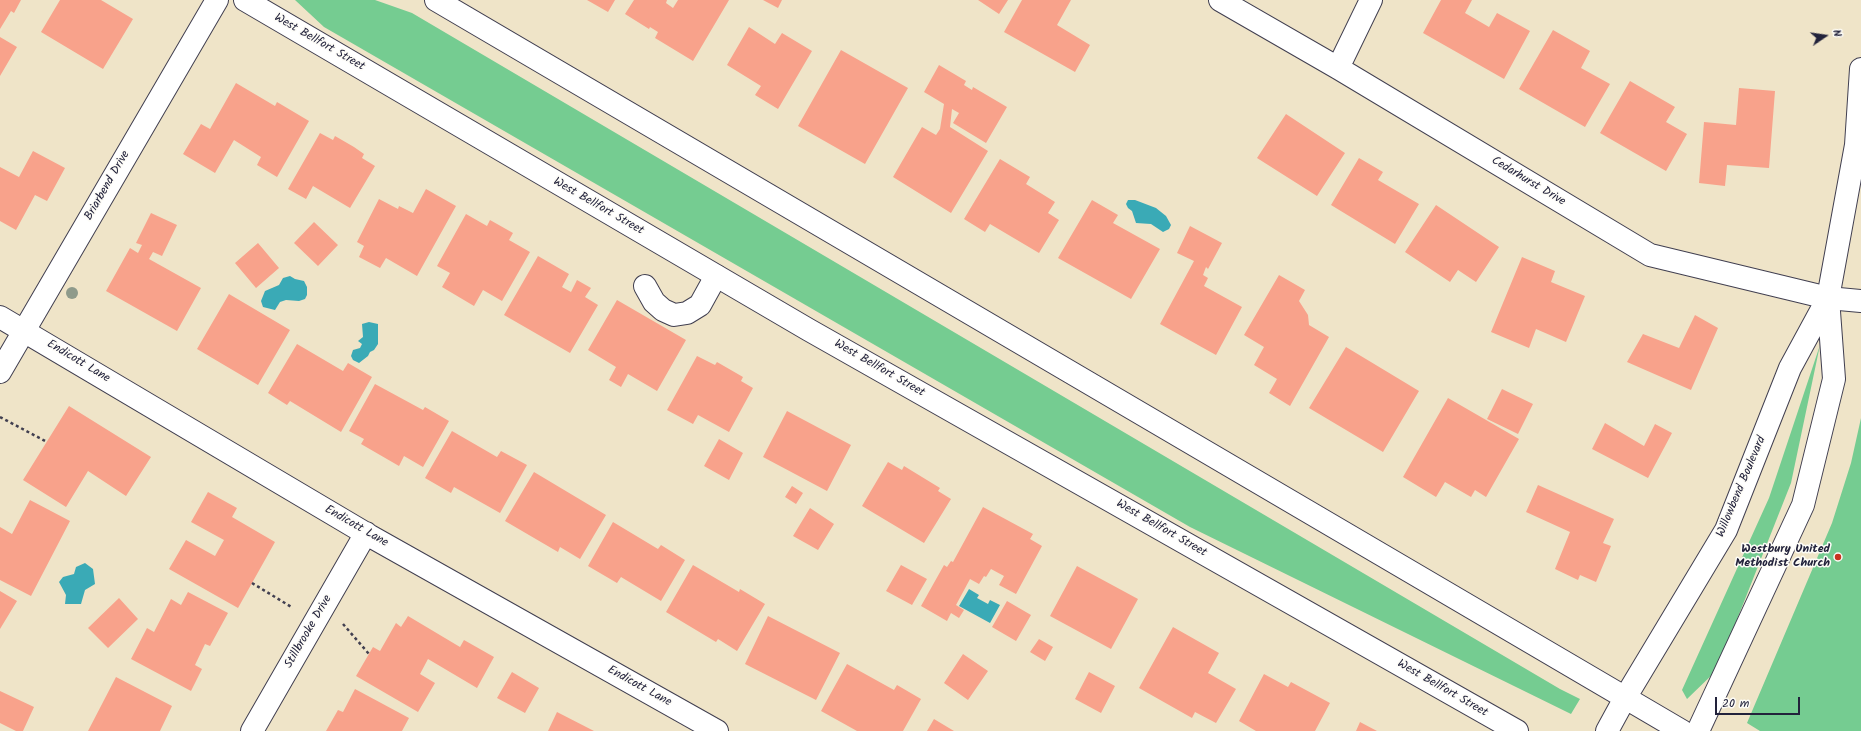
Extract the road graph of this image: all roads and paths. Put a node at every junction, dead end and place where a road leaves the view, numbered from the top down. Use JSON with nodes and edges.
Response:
{"nodes":[{"id":1,"x":217,"y":0,"type":"edge"},
{"id":2,"x":245,"y":0,"type":"edge"},
{"id":3,"x":436,"y":0,"type":"edge"},
{"id":4,"x":1220,"y":0,"type":"edge"},
{"id":5,"x":1371,"y":0,"type":"edge"},
{"id":6,"x":1338,"y":68,"type":"junction"},
{"id":7,"x":1861,"y":69,"type":"edge"},
{"id":8,"x":716,"y":276,"type":"junction"},
{"id":9,"x":645,"y":286,"type":"dead end"},
{"id":10,"x":1828,"y":298,"type":"junction"},
{"id":11,"x":1861,"y":301,"type":"edge"},
{"id":12,"x":0,"y":317,"type":"edge"},
{"id":13,"x":24,"y":331,"type":"junction"},
{"id":14,"x":0,"y":372,"type":"edge"},
{"id":15,"x":0,"y":417,"type":"edge"},
{"id":16,"x":47,"y":442,"type":"dead end"},
{"id":17,"x":366,"y":533,"type":"junction"},
{"id":18,"x":252,"y":583,"type":"dead end"},
{"id":19,"x":319,"y":614,"type":"junction"},
{"id":20,"x":369,"y":654,"type":"dead end"},
{"id":21,"x":1625,"y":698,"type":"junction"},
{"id":22,"x":704,"y":728,"type":"edge"},
{"id":23,"x":252,"y":731,"type":"edge"},
{"id":24,"x":1517,"y":731,"type":"edge"},
{"id":25,"x":1607,"y":731,"type":"edge"},
{"id":26,"x":1682,"y":731,"type":"edge"},
{"id":27,"x":1698,"y":731,"type":"edge"}],
"edges":[{"from":1,"to":13,"type":"main road","name":"Briarbend Drive"},
{"from":2,"to":8,"type":"main road","name":"West Bellfort Street"},
{"from":3,"to":21,"type":"main road"},
{"from":4,"to":6,"type":"main road","name":"Cedarhurst Drive"},
{"from":5,"to":6,"type":"main road"},
{"from":6,"to":10,"type":"main road","name":"Cedarhurst Drive"},
{"from":7,"to":10,"type":"main road","name":"Willowbend Boulevard"},
{"from":8,"to":9,"type":"main road"},
{"from":8,"to":24,"type":"main road","name":"West Bellfort Street"},
{"from":10,"to":11,"type":"main road","name":"Cedarhurst Drive"},
{"from":10,"to":21,"type":"main road","name":"Willowbend Boulevard"},
{"from":10,"to":27,"type":"main road","name":"Willowbend Boulevard"},
{"from":12,"to":13,"type":"main road","name":"Endicott Lane"},
{"from":13,"to":14,"type":"main road","name":"Briarbend Drive"},
{"from":13,"to":17,"type":"main road","name":"Endicott Lane"},
{"from":15,"to":16,"type":"path"},
{"from":17,"to":19,"type":"main road","name":"Stillbrooke Drive"},
{"from":17,"to":22,"type":"main road","name":"Endicott Lane"},
{"from":18,"to":19,"type":"path"},
{"from":19,"to":20,"type":"path"},
{"from":19,"to":23,"type":"main road","name":"Stillbrooke Drive"},
{"from":21,"to":25,"type":"main road","name":"Willowbend Boulevard"},
{"from":21,"to":26,"type":"main road"}]}
